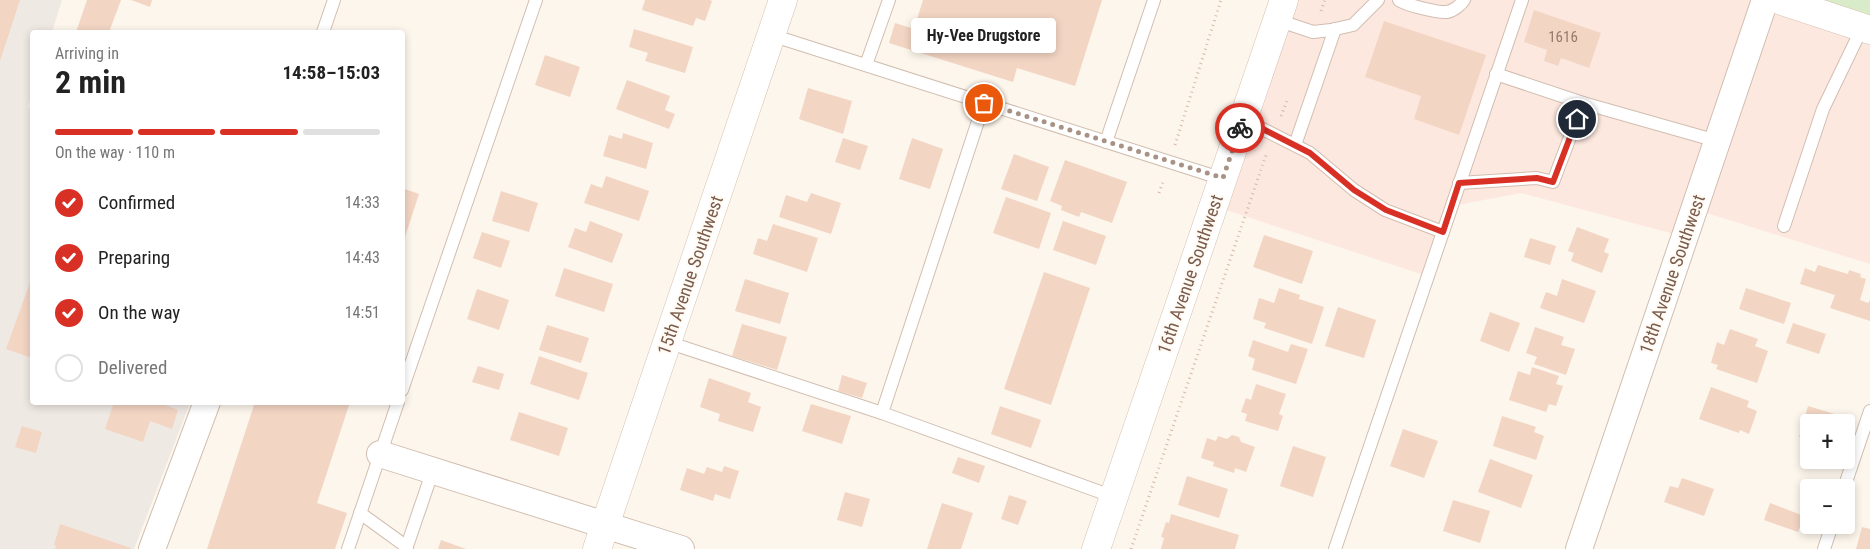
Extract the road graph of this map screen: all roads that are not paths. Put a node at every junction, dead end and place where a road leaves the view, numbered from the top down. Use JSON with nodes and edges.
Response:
{"nodes":[{"id":1,"x":334,"y":0,"type":"edge"},
{"id":2,"x":536,"y":0,"type":"edge"},
{"id":3,"x":783,"y":0,"type":"edge"},
{"id":4,"x":888,"y":0,"type":"edge"},
{"id":5,"x":1154,"y":0,"type":"edge"},
{"id":6,"x":1378,"y":0,"type":"edge"},
{"id":7,"x":1399,"y":0,"type":"edge"},
{"id":8,"x":1464,"y":0,"type":"edge"},
{"id":9,"x":1522,"y":0,"type":"edge"},
{"id":10,"x":1765,"y":0,"type":"edge"},
{"id":11,"x":1779,"y":0,"type":"edge"},
{"id":12,"x":1280,"y":10,"type":"edge"},
{"id":13,"x":1335,"y":29,"type":"junction"},
{"id":14,"x":1866,"y":29,"type":"edge"},
{"id":15,"x":324,"y":30,"type":"edge"},
{"id":16,"x":771,"y":35,"type":"junction"},
{"id":17,"x":866,"y":65,"type":"junction"},
{"id":18,"x":1496,"y":74,"type":"junction"},
{"id":19,"x":984,"y":103,"type":"junction"},
{"id":20,"x":1583,"y":103,"type":"junction"},
{"id":21,"x":1243,"y":119,"type":"junction"},
{"id":22,"x":1717,"y":141,"type":"junction"},
{"id":23,"x":1106,"y":142,"type":"junction"},
{"id":24,"x":1295,"y":145,"type":"junction"},
{"id":25,"x":1223,"y":178,"type":"junction"},
{"id":26,"x":1459,"y":183,"type":"junction"},
{"id":27,"x":1784,"y":226,"type":"dead end"},
{"id":28,"x":1443,"y":232,"type":"junction"},
{"id":29,"x":667,"y":342,"type":"junction"},
{"id":30,"x":405,"y":381,"type":"edge"},
{"id":31,"x":206,"y":405,"type":"edge"},
{"id":32,"x":397,"y":405,"type":"edge"},
{"id":33,"x":1870,"y":411,"type":"edge"},
{"id":34,"x":882,"y":412,"type":"junction"},
{"id":35,"x":380,"y":454,"type":"junction"},
{"id":36,"x":433,"y":470,"type":"junction"},
{"id":37,"x":1847,"y":479,"type":"edge"},
{"id":38,"x":1114,"y":497,"type":"junction"},
{"id":39,"x":360,"y":513,"type":"junction"},
{"id":40,"x":1829,"y":534,"type":"edge"},
{"id":41,"x":601,"y":537,"type":"edge"},
{"id":42,"x":407,"y":548,"type":"edge"},
{"id":43,"x":152,"y":549,"type":"edge"},
{"id":44,"x":348,"y":549,"type":"edge"},
{"id":45,"x":681,"y":549,"type":"edge"},
{"id":46,"x":1096,"y":549,"type":"edge"},
{"id":47,"x":1335,"y":549,"type":"edge"},
{"id":48,"x":1579,"y":549,"type":"edge"},
{"id":49,"x":1824,"y":549,"type":"edge"}],
"edges":[{"from":1,"to":15,"type":"lane"},
{"from":2,"to":30,"type":"lane"},
{"from":3,"to":16,"type":"main road","name":"15th Avenue Southwest"},
{"from":4,"to":17,"type":"lane"},
{"from":5,"to":23,"type":"lane"},
{"from":6,"to":13,"type":"lane"},
{"from":7,"to":8,"type":"lane"},
{"from":9,"to":18,"type":"lane"},
{"from":10,"to":22,"type":"street","name":"18th Avenue Southwest"},
{"from":11,"to":14,"type":"main road"},
{"from":12,"to":13,"type":"lane"},
{"from":12,"to":21,"type":"main road","name":"16th Avenue Southwest"},
{"from":13,"to":24,"type":"lane"},
{"from":14,"to":27,"type":"lane"},
{"from":16,"to":17,"type":"lane"},
{"from":16,"to":29,"type":"main road","name":"15th Avenue Southwest"},
{"from":17,"to":19,"type":"lane"},
{"from":18,"to":20,"type":"lane"},
{"from":18,"to":26,"type":"lane"},
{"from":19,"to":23,"type":"lane"},
{"from":19,"to":34,"type":"lane"},
{"from":20,"to":22,"type":"lane"},
{"from":20,"to":26,"type":"lane"},
{"from":21,"to":24,"type":"lane"},
{"from":21,"to":25,"type":"main road","name":"16th Avenue Southwest"},
{"from":22,"to":48,"type":"street","name":"18th Avenue Southwest"},
{"from":23,"to":25,"type":"lane"},
{"from":24,"to":28,"type":"lane"},
{"from":25,"to":38,"type":"main road","name":"16th Avenue Southwest"},
{"from":26,"to":28,"type":"lane"},
{"from":28,"to":47,"type":"lane"},
{"from":29,"to":34,"type":"lane"},
{"from":29,"to":41,"type":"main road","name":"15th Avenue Southwest"},
{"from":31,"to":43,"type":"street"},
{"from":32,"to":35,"type":"lane"},
{"from":33,"to":37,"type":"lane"},
{"from":34,"to":38,"type":"lane"},
{"from":35,"to":36,"type":"street"},
{"from":35,"to":39,"type":"lane"},
{"from":36,"to":41,"type":"street"},
{"from":36,"to":42,"type":"lane"},
{"from":38,"to":46,"type":"main road","name":"16th Avenue Southwest"},
{"from":39,"to":42,"type":"lane"},
{"from":39,"to":44,"type":"lane"},
{"from":40,"to":49,"type":"lane"},
{"from":41,"to":45,"type":"street"}]}
